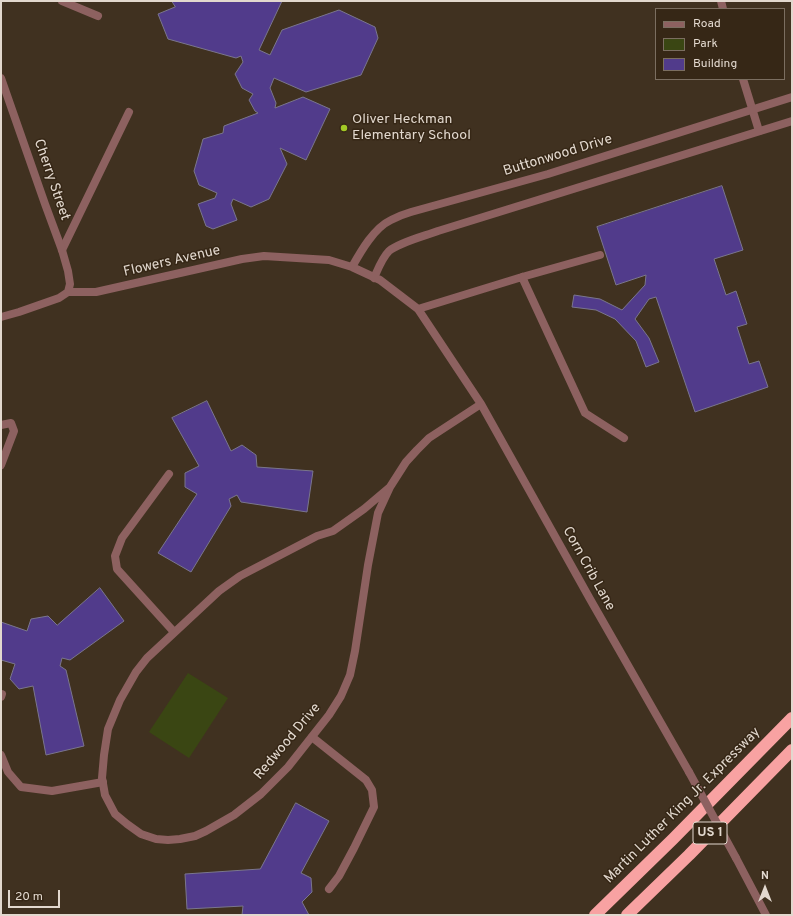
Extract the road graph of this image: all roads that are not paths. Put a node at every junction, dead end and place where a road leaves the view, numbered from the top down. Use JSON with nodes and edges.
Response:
{"nodes":[{"id":1,"x":62,"y":1,"type":"edge"},
{"id":2,"x":98,"y":16,"type":"dead end"},
{"id":3,"x":1,"y":78,"type":"edge"},
{"id":4,"x":743,"y":80,"type":"edge"},
{"id":5,"x":792,"y":97,"type":"edge"},
{"id":6,"x":752,"y":110,"type":"junction"},
{"id":7,"x":128,"y":112,"type":"dead end"},
{"id":8,"x":792,"y":121,"type":"edge"},
{"id":9,"x":759,"y":131,"type":"junction"},
{"id":10,"x":62,"y":250,"type":"junction"},
{"id":11,"x":600,"y":255,"type":"dead end"},
{"id":12,"x":352,"y":267,"type":"junction"},
{"id":13,"x":374,"y":278,"type":"junction"},
{"id":14,"x":522,"y":278,"type":"junction"},
{"id":15,"x":68,"y":292,"type":"junction"},
{"id":16,"x":418,"y":309,"type":"junction"},
{"id":17,"x":1,"y":317,"type":"edge"},
{"id":18,"x":481,"y":404,"type":"junction"},
{"id":19,"x":1,"y":425,"type":"edge"},
{"id":20,"x":624,"y":438,"type":"dead end"},
{"id":21,"x":1,"y":465,"type":"edge"},
{"id":22,"x":169,"y":474,"type":"dead end"},
{"id":23,"x":390,"y":487,"type":"junction"},
{"id":24,"x":174,"y":632,"type":"junction"},
{"id":25,"x":792,"y":718,"type":"edge"},
{"id":26,"x":312,"y":737,"type":"junction"},
{"id":27,"x":792,"y":750,"type":"edge"},
{"id":28,"x":1,"y":755,"type":"edge"},
{"id":29,"x":103,"y":782,"type":"junction"},
{"id":30,"x":329,"y":889,"type":"dead end"},
{"id":31,"x":595,"y":915,"type":"edge"},
{"id":32,"x":627,"y":915,"type":"edge"},
{"id":33,"x":766,"y":915,"type":"edge"}],
"edges":[{"from":1,"to":2,"type":"street"},
{"from":3,"to":10,"type":"street","name":"Cherry Street"},
{"from":4,"to":6,"type":"street"},
{"from":5,"to":6,"type":"street","name":"Buttonwood Drive"},
{"from":6,"to":9,"type":"street"},
{"from":6,"to":12,"type":"street","name":"Buttonwood Drive"},
{"from":7,"to":10,"type":"street"},
{"from":8,"to":9,"type":"street"},
{"from":9,"to":13,"type":"street"},
{"from":10,"to":15,"type":"street","name":"Cherry Street"},
{"from":11,"to":14,"type":"street"},
{"from":12,"to":13,"type":"street","name":"Corn Crib Lane"},
{"from":12,"to":15,"type":"street","name":"Flowers Avenue"},
{"from":13,"to":16,"type":"street","name":"Corn Crib Lane"},
{"from":14,"to":16,"type":"street"},
{"from":14,"to":20,"type":"street"},
{"from":15,"to":17,"type":"street","name":"Flowers Avenue"},
{"from":16,"to":18,"type":"street","name":"Corn Crib Lane"},
{"from":18,"to":23,"type":"street","name":"Redwood Drive"},
{"from":18,"to":33,"type":"street","name":"Corn Crib Lane","bridge":true},
{"from":19,"to":21,"type":"street"},
{"from":22,"to":24,"type":"street"},
{"from":23,"to":24,"type":"street","name":"Redwood Drive"},
{"from":23,"to":26,"type":"street","name":"Redwood Drive"},
{"from":24,"to":29,"type":"street","name":"Redwood Drive"},
{"from":25,"to":31,"type":"highway","name":"Martin Luther King Jr. Expressway","number":"US 1"},
{"from":26,"to":29,"type":"street","name":"Redwood Drive"},
{"from":26,"to":30,"type":"street"},
{"from":27,"to":32,"type":"highway","number":"US 1"},
{"from":28,"to":29,"type":"street"}]}
